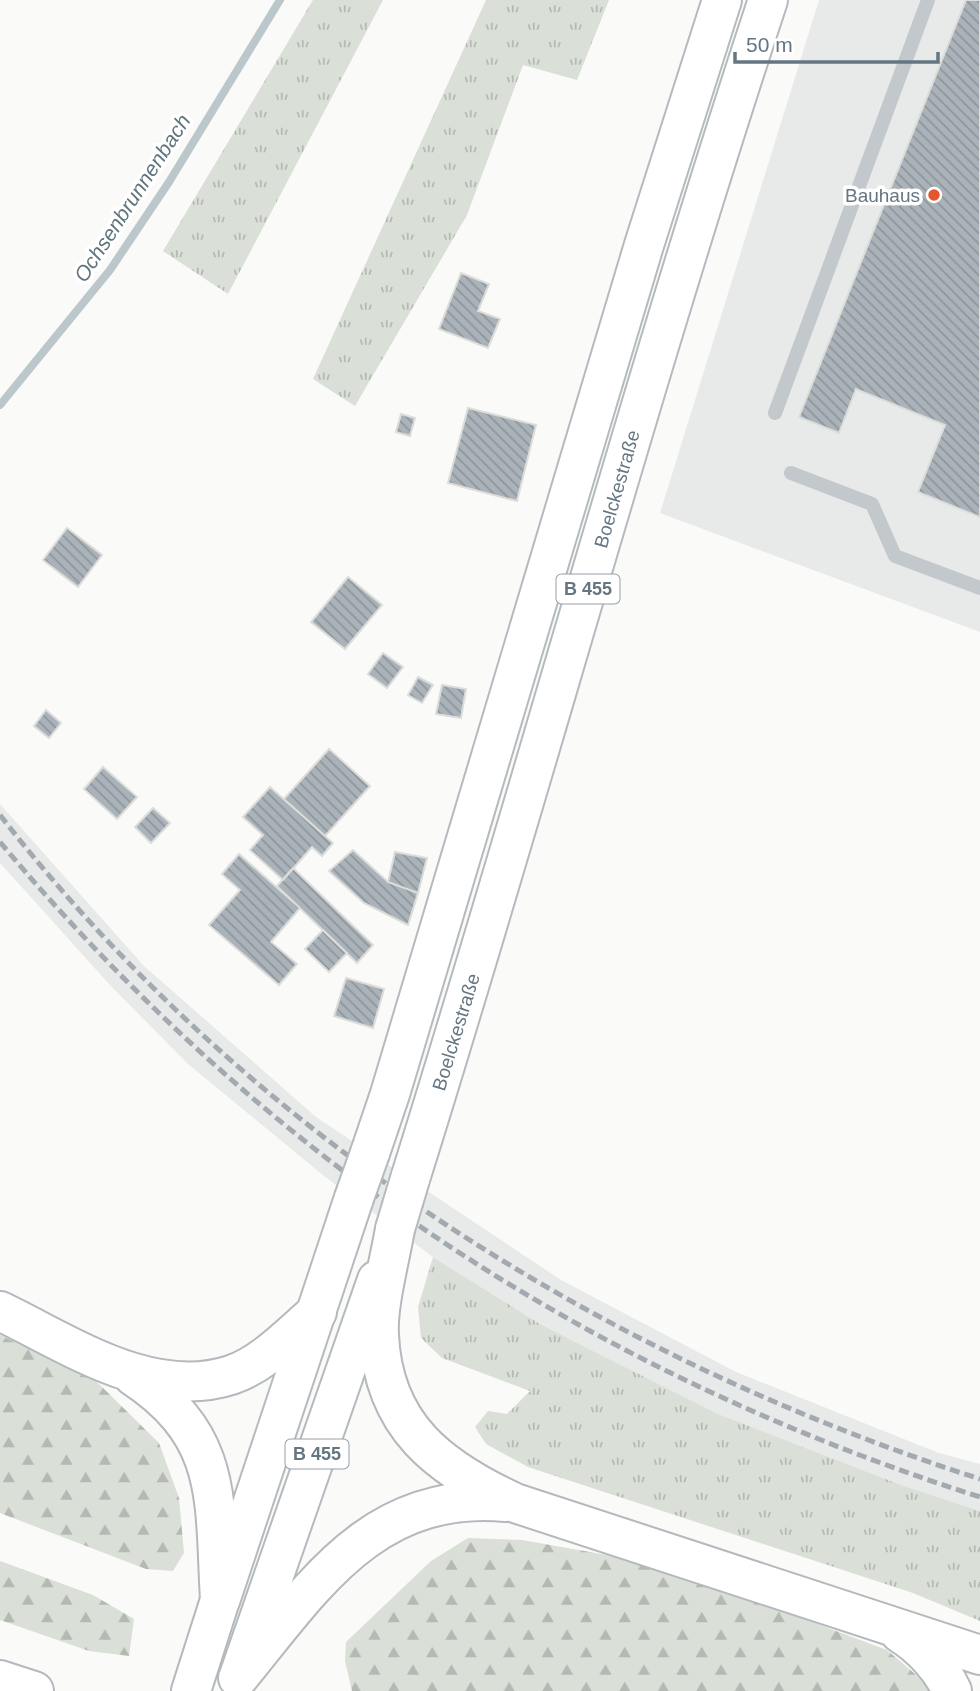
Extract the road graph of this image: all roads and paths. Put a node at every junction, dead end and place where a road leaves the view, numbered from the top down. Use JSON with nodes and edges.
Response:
{"nodes":[{"id":1,"x":722,"y":0,"type":"edge"},
{"id":2,"x":768,"y":0,"type":"edge"},
{"id":3,"x":928,"y":0,"type":"edge"},
{"id":4,"x":775,"y":413,"type":"dead end"},
{"id":5,"x":791,"y":473,"type":"dead end"},
{"id":6,"x":980,"y":588,"type":"edge"},
{"id":7,"x":395,"y":1229,"type":"junction"},
{"id":8,"x":0,"y":1311,"type":"edge"},
{"id":9,"x":317,"y":1312,"type":"junction"},
{"id":10,"x":125,"y":1370,"type":"junction"},
{"id":11,"x":515,"y":1503,"type":"junction"},
{"id":12,"x":220,"y":1600,"type":"junction"},
{"id":13,"x":877,"y":1619,"type":"junction"},
{"id":14,"x":980,"y":1655,"type":"edge"},
{"id":15,"x":0,"y":1680,"type":"edge"},
{"id":16,"x":236,"y":1685,"type":"edge"},
{"id":17,"x":34,"y":1691,"type":"edge"},
{"id":18,"x":191,"y":1691,"type":"edge"},
{"id":19,"x":952,"y":1691,"type":"edge"}],
"edges":[{"from":1,"to":9,"type":"main road","number":"B 455","bridge":true},
{"from":2,"to":7,"type":"main road","name":"Boelckestraße","number":"B 455","bridge":true},
{"from":3,"to":4,"type":"lane"},
{"from":5,"to":6,"type":"lane"},
{"from":7,"to":11,"type":"main road"},
{"from":7,"to":16,"type":"main road","number":"B 455"},
{"from":8,"to":10,"type":"main road"},
{"from":9,"to":10,"type":"main road"},
{"from":9,"to":12,"type":"main road","number":"B 455"},
{"from":10,"to":12,"type":"main road"},
{"from":11,"to":13,"type":"main road"},
{"from":11,"to":16,"type":"main road"},
{"from":12,"to":18,"type":"main road","number":"B 455"},
{"from":13,"to":14,"type":"main road"},
{"from":13,"to":19,"type":"main road"},
{"from":15,"to":17,"type":"main road"}]}
